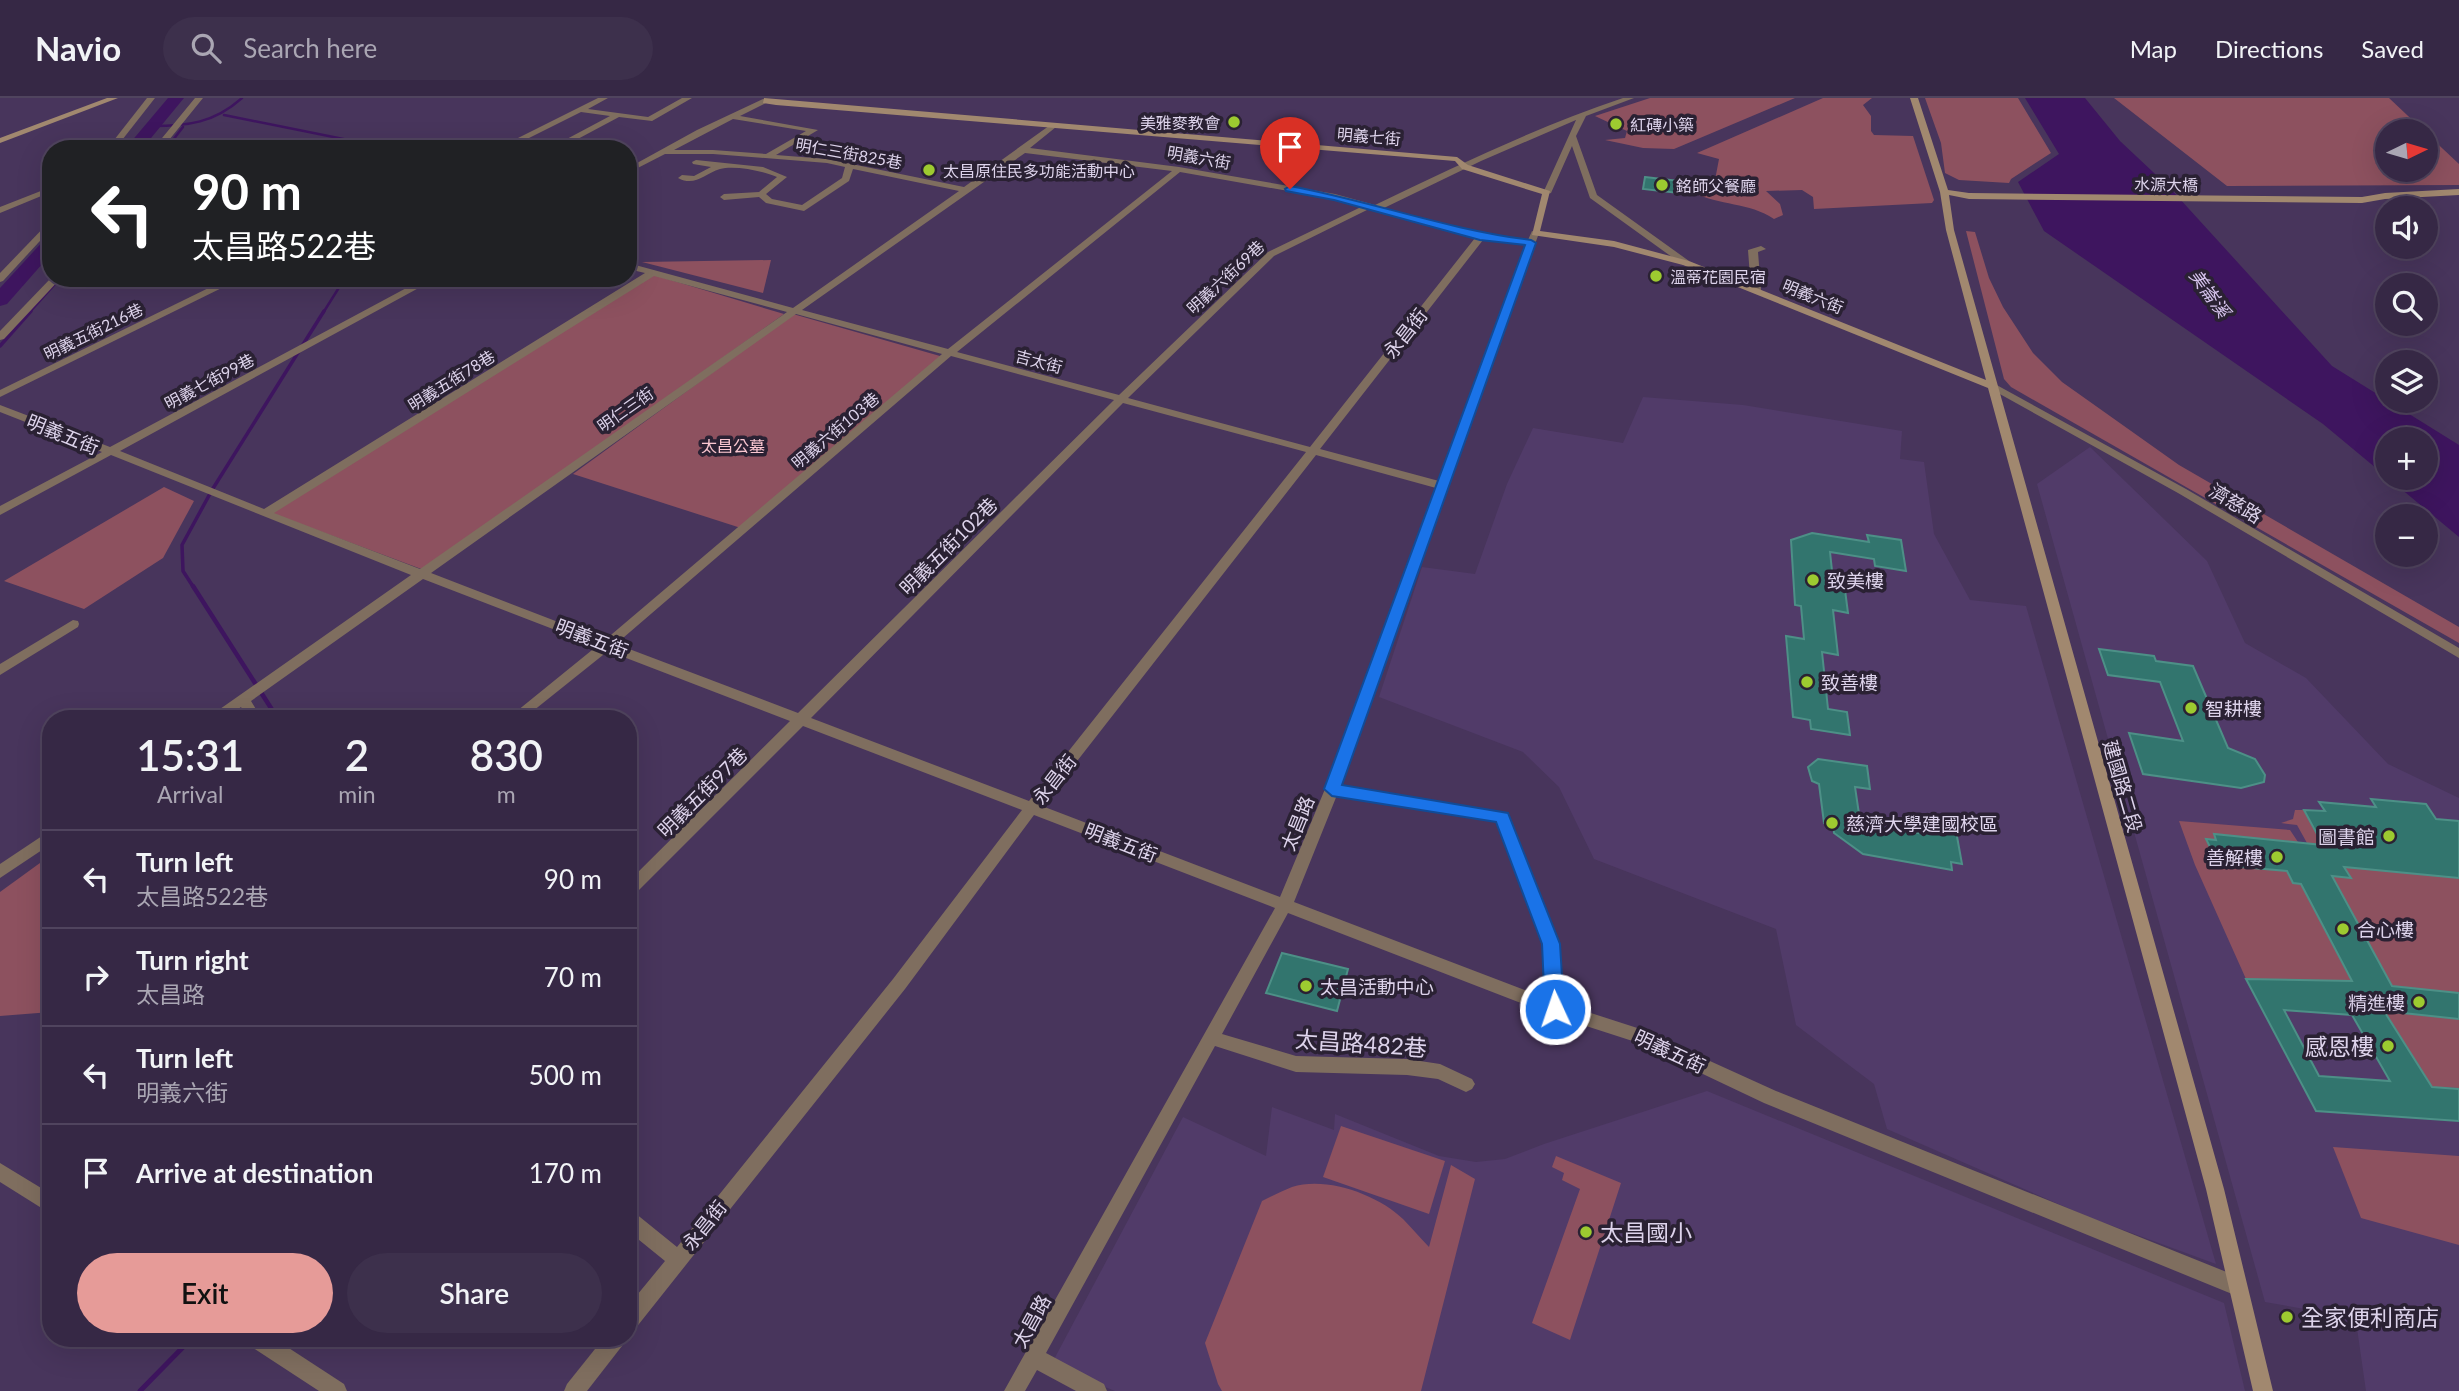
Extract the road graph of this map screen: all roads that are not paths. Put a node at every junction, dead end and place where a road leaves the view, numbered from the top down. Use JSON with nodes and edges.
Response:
{"nodes":[{"id":1,"x":114,"y":98,"type":"edge"},
{"id":2,"x":152,"y":98,"type":"edge"},
{"id":3,"x":199,"y":98,"type":"edge"},
{"id":4,"x":604,"y":98,"type":"edge"},
{"id":5,"x":688,"y":98,"type":"edge"},
{"id":6,"x":1630,"y":98,"type":"edge"},
{"id":7,"x":1914,"y":98,"type":"edge"},
{"id":8,"x":767,"y":99,"type":"edge"},
{"id":9,"x":580,"y":110,"type":"junction"},
{"id":10,"x":1583,"y":114,"type":"junction"},
{"id":11,"x":618,"y":115,"type":"junction"},
{"id":12,"x":730,"y":117,"type":"junction"},
{"id":13,"x":1053,"y":125,"type":"junction"},
{"id":14,"x":1572,"y":136,"type":"junction"},
{"id":15,"x":118,"y":140,"type":"edge"},
{"id":16,"x":165,"y":140,"type":"edge"},
{"id":17,"x":519,"y":140,"type":"edge"},
{"id":18,"x":569,"y":140,"type":"edge"},
{"id":19,"x":0,"y":141,"type":"edge"},
{"id":20,"x":1023,"y":150,"type":"junction"},
{"id":21,"x":663,"y":152,"type":"junction"},
{"id":22,"x":769,"y":155,"type":"junction"},
{"id":23,"x":696,"y":162,"type":"dead end"},
{"id":24,"x":637,"y":166,"type":"edge"},
{"id":25,"x":850,"y":166,"type":"junction"},
{"id":26,"x":718,"y":167,"type":"junction"},
{"id":27,"x":1465,"y":167,"type":"junction"},
{"id":28,"x":1179,"y":169,"type":"junction"},
{"id":29,"x":682,"y":178,"type":"dead end"},
{"id":30,"x":965,"y":190,"type":"junction"},
{"id":31,"x":1547,"y":192,"type":"junction"},
{"id":32,"x":1944,"y":192,"type":"junction"},
{"id":33,"x":1967,"y":192,"type":"junction"},
{"id":34,"x":2459,"y":192,"type":"edge"},
{"id":35,"x":42,"y":193,"type":"edge"},
{"id":36,"x":761,"y":194,"type":"junction"},
{"id":37,"x":2385,"y":196,"type":"joint"},
{"id":38,"x":723,"y":197,"type":"dead end"},
{"id":39,"x":2375,"y":198,"type":"edge"},
{"id":40,"x":1373,"y":207,"type":"junction"},
{"id":41,"x":0,"y":210,"type":"edge"},
{"id":42,"x":42,"y":233,"type":"edge"},
{"id":43,"x":1480,"y":237,"type":"junction"},
{"id":44,"x":1533,"y":238,"type":"junction"},
{"id":45,"x":1761,"y":250,"type":"dead end"},
{"id":46,"x":1686,"y":263,"type":"junction"},
{"id":47,"x":637,"y":268,"type":"edge"},
{"id":48,"x":654,"y":272,"type":"junction"},
{"id":49,"x":0,"y":279,"type":"edge"},
{"id":50,"x":637,"y":283,"type":"edge"},
{"id":51,"x":47,"y":287,"type":"edge"},
{"id":52,"x":219,"y":287,"type":"edge"},
{"id":53,"x":415,"y":287,"type":"edge"},
{"id":54,"x":630,"y":287,"type":"edge"},
{"id":55,"x":1756,"y":290,"type":"junction"},
{"id":56,"x":795,"y":310,"type":"junction"},
{"id":57,"x":0,"y":337,"type":"edge"},
{"id":58,"x":949,"y":353,"type":"junction"},
{"id":59,"x":1993,"y":386,"type":"junction"},
{"id":60,"x":0,"y":394,"type":"edge"},
{"id":61,"x":1121,"y":399,"type":"junction"},
{"id":62,"x":0,"y":408,"type":"edge"},
{"id":63,"x":108,"y":452,"type":"junction"},
{"id":64,"x":1312,"y":452,"type":"junction"},
{"id":65,"x":1443,"y":486,"type":"junction"},
{"id":66,"x":0,"y":511,"type":"edge"},
{"id":67,"x":265,"y":514,"type":"junction"},
{"id":68,"x":422,"y":573,"type":"junction"},
{"id":69,"x":73,"y":624,"type":"dead end"},
{"id":70,"x":608,"y":644,"type":"junction"},
{"id":71,"x":2459,"y":654,"type":"edge"},
{"id":72,"x":0,"y":670,"type":"edge"},
{"id":73,"x":253,"y":692,"type":"junction"},
{"id":74,"x":228,"y":710,"type":"edge"},
{"id":75,"x":254,"y":710,"type":"edge"},
{"id":76,"x":525,"y":710,"type":"edge"},
{"id":77,"x":802,"y":720,"type":"junction"},
{"id":78,"x":1332,"y":789,"type":"junction"},
{"id":79,"x":1031,"y":809,"type":"junction"},
{"id":80,"x":42,"y":842,"type":"edge"},
{"id":81,"x":0,"y":872,"type":"edge"},
{"id":82,"x":637,"y":883,"type":"edge"},
{"id":83,"x":1285,"y":904,"type":"junction"},
{"id":84,"x":1555,"y":1009,"type":"junction"},
{"id":85,"x":1211,"y":1038,"type":"junction"},
{"id":86,"x":1466,"y":1084,"type":"dead end"},
{"id":87,"x":0,"y":1172,"type":"edge"},
{"id":88,"x":42,"y":1199,"type":"edge"},
{"id":89,"x":637,"y":1226,"type":"edge"},
{"id":90,"x":677,"y":1259,"type":"junction"},
{"id":91,"x":2237,"y":1286,"type":"junction"},
{"id":92,"x":637,"y":1310,"type":"edge"},
{"id":93,"x":269,"y":1347,"type":"edge"},
{"id":94,"x":609,"y":1347,"type":"edge"},
{"id":95,"x":1033,"y":1357,"type":"junction"},
{"id":96,"x":337,"y":1391,"type":"edge"},
{"id":97,"x":574,"y":1391,"type":"edge"},
{"id":98,"x":1014,"y":1391,"type":"edge"},
{"id":99,"x":1097,"y":1391,"type":"edge"},
{"id":100,"x":2263,"y":1391,"type":"edge"}],
"edges":[{"from":1,"to":19,"type":"street"},
{"from":2,"to":15,"type":"street"},
{"from":3,"to":16,"type":"street"},
{"from":4,"to":9,"type":"street"},
{"from":5,"to":11,"type":"street"},
{"from":6,"to":10,"type":"street","name":"明義六街69巷"},
{"from":7,"to":32,"type":"street","name":"建國路二段"},
{"from":8,"to":12,"type":"street"},
{"from":8,"to":13,"type":"street","name":"明義七街"},
{"from":9,"to":11,"type":"street"},
{"from":9,"to":17,"type":"street"},
{"from":10,"to":14,"type":"street"},
{"from":10,"to":27,"type":"street","name":"明義六街69巷"},
{"from":11,"to":18,"type":"street"},
{"from":12,"to":21,"type":"street"},
{"from":12,"to":22,"type":"street"},
{"from":13,"to":20,"type":"street","name":"明仁三街"},
{"from":13,"to":27,"type":"street","name":"明義七街"},
{"from":14,"to":31,"type":"street"},
{"from":14,"to":46,"type":"street"},
{"from":20,"to":28,"type":"street","name":"明義六街"},
{"from":20,"to":30,"type":"street","name":"明仁三街"},
{"from":21,"to":22,"type":"street","name":"明仁三街825巷"},
{"from":21,"to":24,"type":"street"},
{"from":22,"to":25,"type":"street","name":"明仁三街825巷"},
{"from":23,"to":26,"type":"street"},
{"from":25,"to":30,"type":"street","name":"明仁三街825巷"},
{"from":25,"to":36,"type":"street"},
{"from":26,"to":29,"type":"street"},
{"from":26,"to":36,"type":"street"},
{"from":27,"to":31,"type":"street","name":"明義七街"},
{"from":27,"to":40,"type":"street","name":"明義六街69巷"},
{"from":28,"to":40,"type":"street","name":"明義六街"},
{"from":28,"to":58,"type":"street","name":"明義六街103巷"},
{"from":30,"to":56,"type":"street","name":"明仁三街"},
{"from":31,"to":44,"type":"street","name":"太昌路"},
{"from":32,"to":33,"type":"street"},
{"from":32,"to":59,"type":"street","name":"建國路二段"},
{"from":33,"to":37,"type":"street","name":"水源大橋"},
{"from":33,"to":39,"type":"street","name":"水源大橋"},
{"from":34,"to":37,"type":"street"},
{"from":35,"to":41,"type":"street"},
{"from":36,"to":38,"type":"street"},
{"from":40,"to":43,"type":"street","name":"明義六街"},
{"from":40,"to":61,"type":"street","name":"明義六街69巷"},
{"from":42,"to":49,"type":"street"},
{"from":43,"to":44,"type":"street","name":"明義六街"},
{"from":43,"to":64,"type":"street","name":"永昌街"},
{"from":44,"to":46,"type":"street","name":"明義六街"},
{"from":44,"to":65,"type":"street","name":"太昌路"},
{"from":45,"to":55,"type":"street"},
{"from":46,"to":55,"type":"street","name":"明義六街"},
{"from":47,"to":48,"type":"street","name":"吉太街"},
{"from":48,"to":50,"type":"street","name":"明義五街78巷"},
{"from":48,"to":56,"type":"street","name":"吉太街"},
{"from":51,"to":57,"type":"street"},
{"from":52,"to":60,"type":"street","name":"明義五街216巷"},
{"from":53,"to":63,"type":"street","name":"明義七街99巷"},
{"from":54,"to":67,"type":"street","name":"明義五街78巷"},
{"from":55,"to":59,"type":"street","name":"明義六街"},
{"from":56,"to":58,"type":"street","name":"吉太街"},
{"from":56,"to":68,"type":"street","name":"明仁三街"},
{"from":58,"to":61,"type":"street","name":"吉太街"},
{"from":58,"to":70,"type":"street","name":"明義六街103巷"},
{"from":59,"to":71,"type":"street","name":"濟慈路"},
{"from":59,"to":91,"type":"street","name":"建國路二段"},
{"from":61,"to":64,"type":"street","name":"吉太街"},
{"from":61,"to":77,"type":"street","name":"明義五街102巷"},
{"from":62,"to":63,"type":"street","name":"明義五街"},
{"from":63,"to":66,"type":"street","name":"明義七街99巷"},
{"from":63,"to":67,"type":"street","name":"明義五街"},
{"from":64,"to":65,"type":"street","name":"吉太街"},
{"from":64,"to":79,"type":"street","name":"永昌街"},
{"from":65,"to":78,"type":"street","name":"太昌路"},
{"from":67,"to":68,"type":"street","name":"明義五街"},
{"from":68,"to":70,"type":"street","name":"明義五街"},
{"from":68,"to":73,"type":"street","name":"明仁三街"},
{"from":69,"to":72,"type":"street"},
{"from":70,"to":76,"type":"street","name":"明義六街103巷"},
{"from":70,"to":77,"type":"street","name":"明義五街"},
{"from":73,"to":74,"type":"street","name":"明仁三街"},
{"from":73,"to":75,"type":"street"},
{"from":77,"to":79,"type":"street","name":"明義五街"},
{"from":77,"to":82,"type":"street","name":"明義五街97巷"},
{"from":78,"to":83,"type":"street","name":"太昌路"},
{"from":78,"to":84,"type":"street"},
{"from":79,"to":83,"type":"street","name":"明義五街"},
{"from":79,"to":90,"type":"street","name":"永昌街"},
{"from":80,"to":81,"type":"street"},
{"from":83,"to":84,"type":"street","name":"明義五街"},
{"from":83,"to":85,"type":"street","name":"太昌路"},
{"from":84,"to":91,"type":"street","name":"明義五街"},
{"from":85,"to":86,"type":"street","name":"太昌路482巷"},
{"from":85,"to":95,"type":"street","name":"太昌路"},
{"from":87,"to":88,"type":"street"},
{"from":89,"to":90,"type":"street"},
{"from":90,"to":92,"type":"street","name":"永昌街"},
{"from":91,"to":100,"type":"street","name":"建國路二段"},
{"from":93,"to":96,"type":"street"},
{"from":94,"to":97,"type":"street"},
{"from":95,"to":98,"type":"street","name":"太昌路"},
{"from":95,"to":99,"type":"street"}]}
